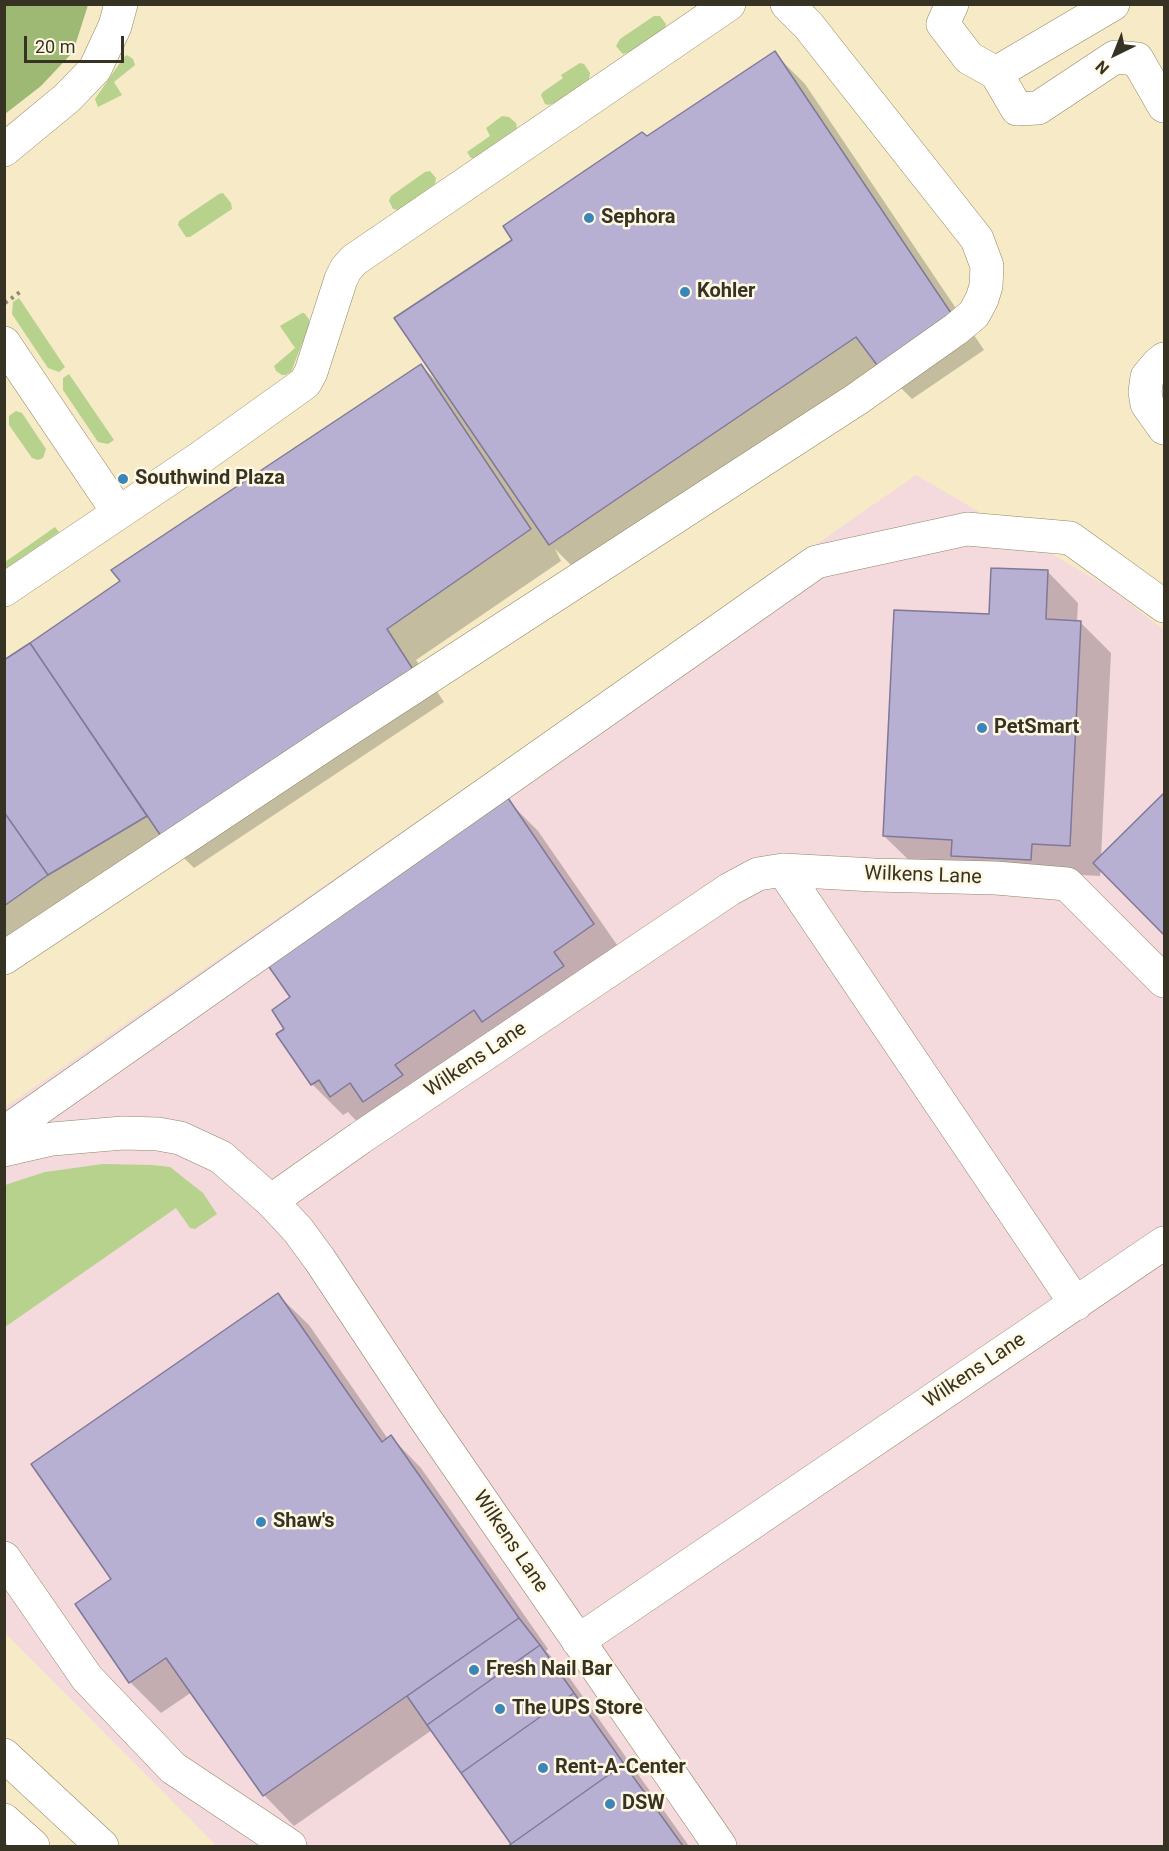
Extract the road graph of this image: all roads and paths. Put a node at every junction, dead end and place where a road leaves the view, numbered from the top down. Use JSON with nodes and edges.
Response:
{"nodes":[{"id":1,"x":121,"y":4,"type":"edge"},
{"id":2,"x":729,"y":4,"type":"edge"},
{"id":3,"x":787,"y":4,"type":"edge"},
{"id":4,"x":952,"y":4,"type":"edge"},
{"id":5,"x":1113,"y":4,"type":"edge"},
{"id":6,"x":996,"y":73,"type":"junction"},
{"id":7,"x":1164,"y":106,"type":"edge"},
{"id":8,"x":4,"y":150,"type":"edge"},
{"id":9,"x":20,"y":292,"type":"dead end"},
{"id":10,"x":5,"y":303,"type":"edge"},
{"id":11,"x":4,"y":343,"type":"edge"},
{"id":12,"x":1164,"y":359,"type":"edge"},
{"id":13,"x":1164,"y":428,"type":"edge"},
{"id":14,"x":118,"y":512,"type":"junction"},
{"id":15,"x":4,"y":590,"type":"edge"},
{"id":16,"x":1164,"y":606,"type":"edge"},
{"id":17,"x":783,"y":870,"type":"junction"},
{"id":18,"x":4,"y":958,"type":"edge"},
{"id":19,"x":1164,"y":981,"type":"edge"},
{"id":20,"x":4,"y":1133,"type":"edge"},
{"id":21,"x":4,"y":1150,"type":"edge"},
{"id":22,"x":271,"y":1201,"type":"junction"},
{"id":23,"x":1164,"y":1243,"type":"edge"},
{"id":24,"x":1076,"y":1304,"type":"junction"},
{"id":25,"x":4,"y":1558,"type":"edge"},
{"id":26,"x":578,"y":1641,"type":"junction"},
{"id":27,"x":4,"y":1755,"type":"edge"},
{"id":28,"x":4,"y":1820,"type":"edge"},
{"id":29,"x":33,"y":1846,"type":"edge"},
{"id":30,"x":102,"y":1846,"type":"edge"},
{"id":31,"x":290,"y":1846,"type":"edge"},
{"id":32,"x":720,"y":1846,"type":"edge"}],
"edges":[{"from":1,"to":8,"type":"street"},
{"from":2,"to":14,"type":"street"},
{"from":3,"to":18,"type":"street"},
{"from":4,"to":6,"type":"street"},
{"from":5,"to":6,"type":"street"},
{"from":6,"to":7,"type":"street"},
{"from":9,"to":10,"type":"path"},
{"from":11,"to":14,"type":"street"},
{"from":12,"to":13,"type":"street"},
{"from":14,"to":15,"type":"street"},
{"from":16,"to":20,"type":"street"},
{"from":17,"to":19,"type":"street","name":"Wilkens Lane"},
{"from":17,"to":22,"type":"street","name":"Wilkens Lane"},
{"from":17,"to":24,"type":"street"},
{"from":21,"to":22,"type":"street"},
{"from":22,"to":26,"type":"street","name":"Wilkens Lane"},
{"from":23,"to":24,"type":"street","name":"Wilkens Lane"},
{"from":24,"to":26,"type":"street","name":"Wilkens Lane"},
{"from":25,"to":31,"type":"street"},
{"from":26,"to":32,"type":"street","name":"Wilkens Lane"},
{"from":27,"to":30,"type":"street"},
{"from":28,"to":29,"type":"street"}]}
